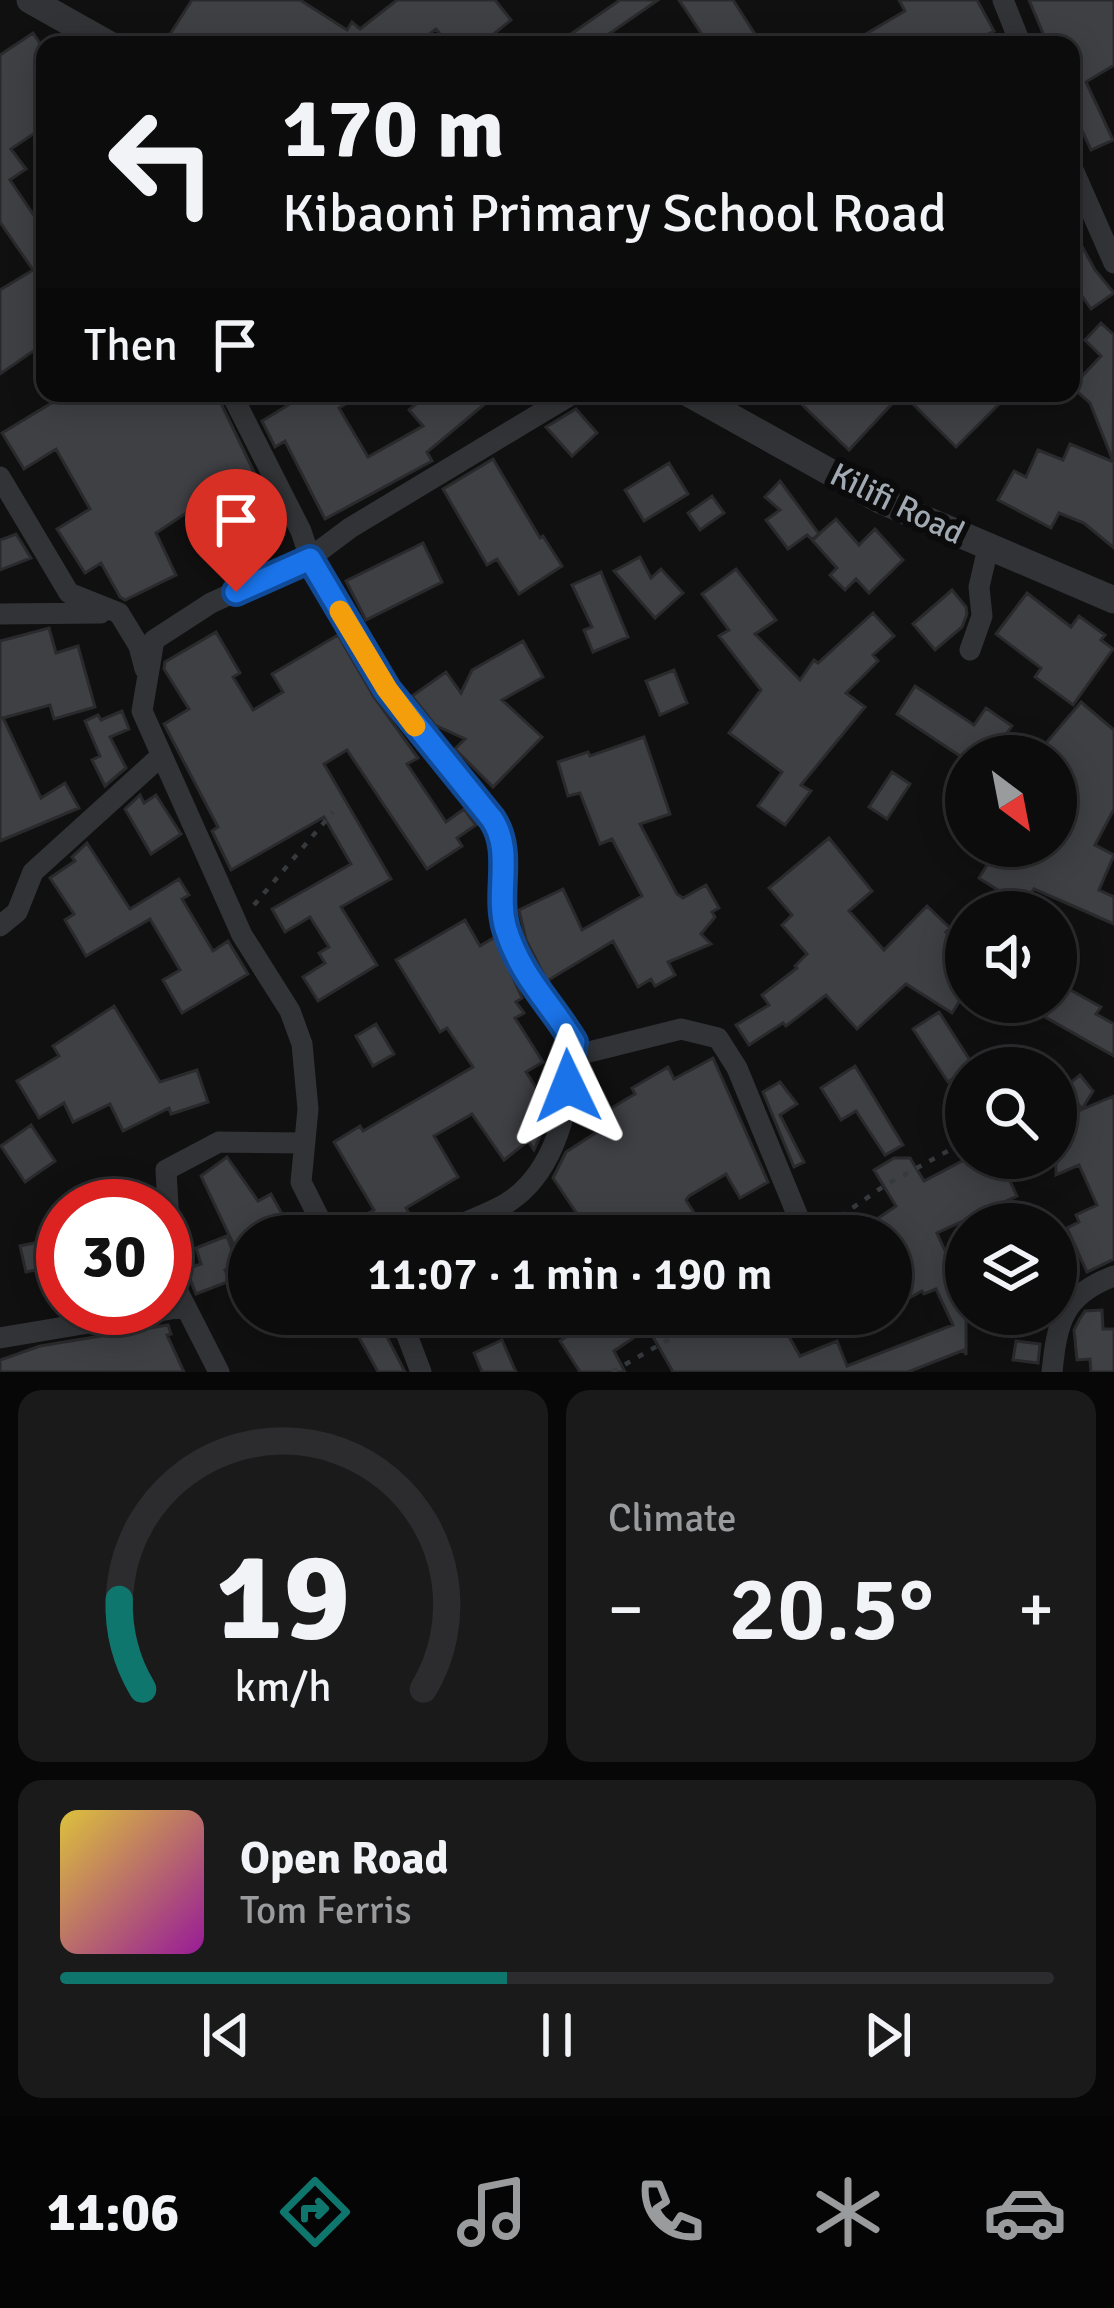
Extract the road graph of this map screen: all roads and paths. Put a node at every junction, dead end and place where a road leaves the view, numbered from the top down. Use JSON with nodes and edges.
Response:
{"nodes":[{"id":1,"x":30,"y":0,"type":"edge"},
{"id":2,"x":1003,"y":0,"type":"edge"},
{"id":3,"x":94,"y":36,"type":"edge"},
{"id":4,"x":1017,"y":36,"type":"edge"},
{"id":5,"x":1080,"y":178,"type":"edge"},
{"id":6,"x":1104,"y":211,"type":"edge"},
{"id":7,"x":1114,"y":263,"type":"edge"},
{"id":8,"x":236,"y":402,"type":"edge"},
{"id":9,"x":559,"y":402,"type":"edge"},
{"id":10,"x":704,"y":402,"type":"edge"},
{"id":11,"x":0,"y":477,"type":"edge"},
{"id":12,"x":988,"y":548,"type":"junction"},
{"id":13,"x":310,"y":559,"type":"junction"},
{"id":14,"x":1114,"y":600,"type":"edge"},
{"id":15,"x":0,"y":614,"type":"edge"},
{"id":16,"x":119,"y":614,"type":"junction"},
{"id":17,"x":970,"y":650,"type":"dead end"},
{"id":18,"x":142,"y":712,"type":"junction"},
{"id":19,"x":161,"y":756,"type":"junction"},
{"id":20,"x":333,"y":812,"type":"dead end"},
{"id":21,"x":237,"y":922,"type":"junction"},
{"id":22,"x":0,"y":926,"type":"edge"},
{"id":23,"x":574,"y":1056,"type":"junction"},
{"id":24,"x":305,"y":1143,"type":"junction"},
{"id":25,"x":945,"y":1153,"type":"edge"},
{"id":26,"x":166,"y":1179,"type":"edge"},
{"id":27,"x":318,"y":1215,"type":"edge"},
{"id":28,"x":483,"y":1215,"type":"edge"},
{"id":29,"x":800,"y":1215,"type":"edge"},
{"id":30,"x":840,"y":1215,"type":"edge"},
{"id":31,"x":1114,"y":1276,"type":"edge"},
{"id":32,"x":192,"y":1322,"type":"edge"},
{"id":33,"x":36,"y":1332,"type":"edge"},
{"id":34,"x":407,"y":1335,"type":"edge"},
{"id":35,"x":676,"y":1335,"type":"edge"},
{"id":36,"x":0,"y":1338,"type":"edge"},
{"id":37,"x":219,"y":1372,"type":"edge"},
{"id":38,"x":421,"y":1372,"type":"edge"},
{"id":39,"x":612,"y":1372,"type":"edge"},
{"id":40,"x":1052,"y":1372,"type":"edge"}],
"edges":[{"from":1,"to":3,"type":"street"},
{"from":2,"to":4,"type":"street"},
{"from":5,"to":6,"type":"street"},
{"from":6,"to":7,"type":"street"},
{"from":8,"to":13,"type":"street"},
{"from":9,"to":13,"type":"street"},
{"from":10,"to":12,"type":"street","name":"Kilifi Road"},
{"from":11,"to":16,"type":"street"},
{"from":12,"to":14,"type":"street","name":"Kilifi Road"},
{"from":12,"to":17,"type":"street"},
{"from":13,"to":18,"type":"street"},
{"from":13,"to":23,"type":"street"},
{"from":15,"to":16,"type":"street"},
{"from":16,"to":18,"type":"street"},
{"from":18,"to":19,"type":"street"},
{"from":19,"to":21,"type":"street"},
{"from":19,"to":22,"type":"street"},
{"from":20,"to":21,"type":"path"},
{"from":21,"to":24,"type":"street"},
{"from":23,"to":28,"type":"street"},
{"from":23,"to":29,"type":"street"},
{"from":24,"to":26,"type":"street"},
{"from":24,"to":27,"type":"street"},
{"from":25,"to":30,"type":"path"},
{"from":31,"to":40,"type":"street"},
{"from":32,"to":37,"type":"street"},
{"from":33,"to":36,"type":"street"},
{"from":34,"to":38,"type":"street"},
{"from":35,"to":39,"type":"path"}]}
